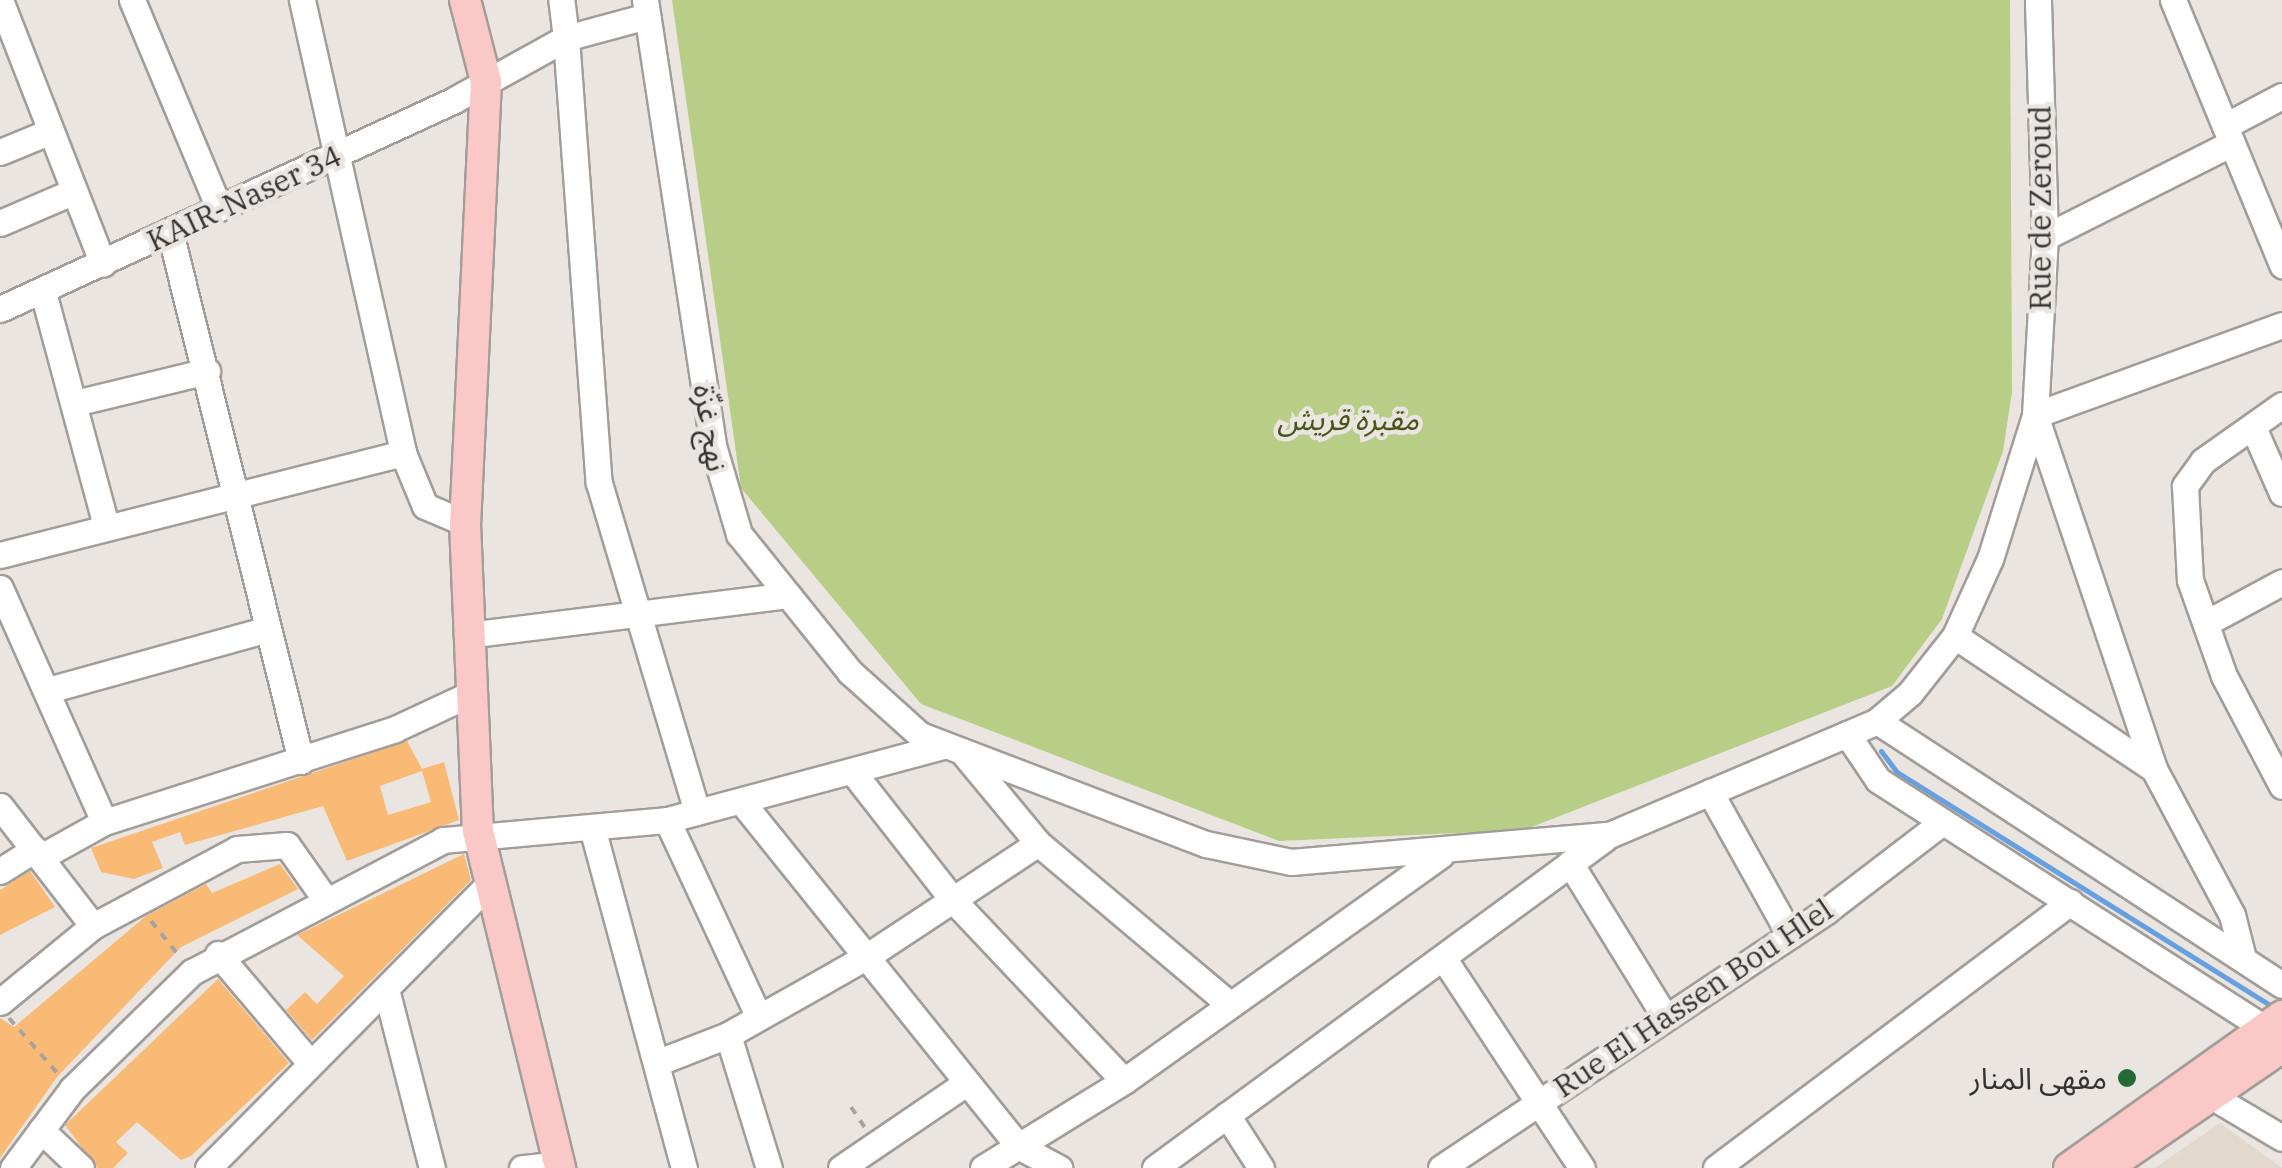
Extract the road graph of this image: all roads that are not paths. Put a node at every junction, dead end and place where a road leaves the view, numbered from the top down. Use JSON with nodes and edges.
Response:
{"nodes":[{"id":1,"x":132,"y":0,"type":"edge"},
{"id":2,"x":302,"y":0,"type":"edge"},
{"id":3,"x":465,"y":0,"type":"edge"},
{"id":4,"x":561,"y":0,"type":"edge"},
{"id":5,"x":2038,"y":0,"type":"edge"},
{"id":6,"x":2173,"y":0,"type":"edge"},
{"id":7,"x":6,"y":6,"type":"edge"},
{"id":8,"x":646,"y":8,"type":"edge"},
{"id":9,"x":566,"y":38,"type":"junction"},
{"id":10,"x":12,"y":77,"type":"edge"},
{"id":11,"x":486,"y":81,"type":"junction"},
{"id":12,"x":2280,"y":103,"type":"edge"},
{"id":13,"x":46,"y":133,"type":"junction"},
{"id":14,"x":2229,"y":134,"type":"junction"},
{"id":15,"x":0,"y":152,"type":"edge"},
{"id":16,"x":342,"y":153,"type":"junction"},
{"id":17,"x":70,"y":192,"type":"junction"},
{"id":18,"x":219,"y":208,"type":"junction"},
{"id":19,"x":0,"y":222,"type":"edge"},
{"id":20,"x":170,"y":232,"type":"junction"},
{"id":21,"x":2045,"y":236,"type":"junction"},
{"id":22,"x":103,"y":264,"type":"junction"},
{"id":23,"x":2282,"y":265,"type":"edge"},
{"id":24,"x":43,"y":292,"type":"junction"},
{"id":25,"x":0,"y":309,"type":"edge"},
{"id":26,"x":2282,"y":325,"type":"edge"},
{"id":27,"x":207,"y":371,"type":"junction"},
{"id":28,"x":75,"y":403,"type":"junction"},
{"id":29,"x":2282,"y":404,"type":"edge"},
{"id":30,"x":2035,"y":415,"type":"junction"},
{"id":31,"x":2253,"y":427,"type":"junction"},
{"id":32,"x":402,"y":454,"type":"junction"},
{"id":33,"x":2282,"y":493,"type":"edge"},
{"id":34,"x":238,"y":498,"type":"junction"},
{"id":35,"x":465,"y":523,"type":"junction"},
{"id":36,"x":106,"y":526,"type":"junction"},
{"id":37,"x":0,"y":555,"type":"edge"},
{"id":38,"x":2282,"y":582,"type":"edge"},
{"id":39,"x":0,"y":588,"type":"edge"},
{"id":40,"x":788,"y":595,"type":"junction"},
{"id":41,"x":635,"y":616,"type":"junction"},
{"id":42,"x":2206,"y":622,"type":"junction"},
{"id":43,"x":268,"y":629,"type":"junction"},
{"id":44,"x":467,"y":635,"type":"junction"},
{"id":45,"x":1954,"y":636,"type":"junction"},
{"id":46,"x":48,"y":690,"type":"junction"},
{"id":47,"x":468,"y":695,"type":"junction"},
{"id":48,"x":1877,"y":720,"type":"junction"},
{"id":49,"x":1847,"y":734,"type":"junction"},
{"id":50,"x":954,"y":750,"type":"junction"},
{"id":51,"x":300,"y":761,"type":"junction"},
{"id":52,"x":2154,"y":769,"type":"junction"},
{"id":53,"x":856,"y":776,"type":"junction"},
{"id":54,"x":2278,"y":784,"type":"edge"},
{"id":55,"x":1710,"y":792,"type":"junction"},
{"id":56,"x":741,"y":802,"type":"junction"},
{"id":57,"x":0,"y":806,"type":"edge"},
{"id":58,"x":697,"y":812,"type":"junction"},
{"id":59,"x":668,"y":820,"type":"junction"},
{"id":60,"x":104,"y":822,"type":"junction"},
{"id":61,"x":1942,"y":823,"type":"junction"},
{"id":62,"x":478,"y":831,"type":"junction"},
{"id":63,"x":593,"y":831,"type":"junction"},
{"id":64,"x":1609,"y":835,"type":"junction"},
{"id":65,"x":1038,"y":843,"type":"junction"},
{"id":66,"x":38,"y":853,"type":"junction"},
{"id":67,"x":1442,"y":854,"type":"junction"},
{"id":68,"x":1570,"y":863,"type":"junction"},
{"id":69,"x":0,"y":872,"type":"edge"},
{"id":70,"x":487,"y":886,"type":"junction"},
{"id":71,"x":322,"y":896,"type":"junction"},
{"id":72,"x":953,"y":900,"type":"junction"},
{"id":73,"x":2070,"y":902,"type":"junction"},
{"id":74,"x":93,"y":926,"type":"junction"},
{"id":75,"x":1790,"y":935,"type":"junction"},
{"id":76,"x":218,"y":954,"type":"junction"},
{"id":77,"x":2242,"y":954,"type":"junction"},
{"id":78,"x":866,"y":956,"type":"junction"},
{"id":79,"x":1446,"y":962,"type":"junction"},
{"id":80,"x":2282,"y":985,"type":"edge"},
{"id":81,"x":386,"y":988,"type":"junction"},
{"id":82,"x":1226,"y":1002,"type":"junction"},
{"id":83,"x":0,"y":1004,"type":"edge"},
{"id":84,"x":759,"y":1017,"type":"junction"},
{"id":85,"x":1665,"y":1017,"type":"junction"},
{"id":86,"x":728,"y":1035,"type":"junction"},
{"id":87,"x":2276,"y":1043,"type":"edge"},
{"id":88,"x":310,"y":1062,"type":"junction"},
{"id":89,"x":656,"y":1063,"type":"junction"},
{"id":90,"x":966,"y":1082,"type":"junction"},
{"id":91,"x":1124,"y":1082,"type":"junction"},
{"id":92,"x":2214,"y":1097,"type":"junction"},
{"id":93,"x":1536,"y":1102,"type":"junction"},
{"id":94,"x":1227,"y":1115,"type":"junction"},
{"id":95,"x":40,"y":1130,"type":"junction"},
{"id":96,"x":2282,"y":1138,"type":"edge"},
{"id":97,"x":1018,"y":1146,"type":"junction"},
{"id":98,"x":2115,"y":1154,"type":"edge"},
{"id":99,"x":560,"y":1166,"type":"edge"},
{"id":100,"x":13,"y":1168,"type":"edge"},
{"id":101,"x":81,"y":1168,"type":"edge"},
{"id":102,"x":208,"y":1168,"type":"edge"},
{"id":103,"x":432,"y":1168,"type":"edge"},
{"id":104,"x":522,"y":1168,"type":"edge"},
{"id":105,"x":684,"y":1168,"type":"edge"},
{"id":106,"x":769,"y":1168,"type":"edge"},
{"id":107,"x":841,"y":1168,"type":"edge"},
{"id":108,"x":983,"y":1168,"type":"edge"},
{"id":109,"x":1059,"y":1168,"type":"edge"},
{"id":110,"x":1155,"y":1168,"type":"edge"},
{"id":111,"x":1260,"y":1168,"type":"edge"},
{"id":112,"x":1441,"y":1168,"type":"edge"},
{"id":113,"x":1582,"y":1168,"type":"edge"},
{"id":114,"x":1716,"y":1168,"type":"edge"},
{"id":115,"x":2068,"y":1168,"type":"edge"}],
"edges":[{"from":1,"to":18,"type":"street"},
{"from":2,"to":16,"type":"street"},
{"from":3,"to":11,"type":"main road"},
{"from":4,"to":9,"type":"street"},
{"from":5,"to":21,"type":"street","name":"Rue de Zeroud"},
{"from":6,"to":14,"type":"street"},
{"from":7,"to":10,"type":"street"},
{"from":8,"to":9,"type":"street","name":"KAIR-Naser 34"},
{"from":8,"to":40,"type":"street","name":"نهج غزّة"},
{"from":9,"to":11,"type":"street","name":"KAIR-Naser 34"},
{"from":9,"to":41,"type":"street"},
{"from":10,"to":13,"type":"street"},
{"from":11,"to":16,"type":"street","name":"KAIR-Naser 34"},
{"from":11,"to":35,"type":"main road"},
{"from":12,"to":14,"type":"street"},
{"from":13,"to":15,"type":"street"},
{"from":13,"to":17,"type":"street"},
{"from":14,"to":21,"type":"street"},
{"from":14,"to":23,"type":"street"},
{"from":16,"to":18,"type":"street","name":"KAIR-Naser 34"},
{"from":16,"to":32,"type":"street"},
{"from":17,"to":19,"type":"street"},
{"from":17,"to":22,"type":"street"},
{"from":18,"to":20,"type":"street","name":"KAIR-Naser 34"},
{"from":20,"to":22,"type":"street","name":"KAIR-Naser 34"},
{"from":20,"to":27,"type":"street"},
{"from":21,"to":30,"type":"street","name":"Rue de Zeroud"},
{"from":22,"to":24,"type":"street","name":"KAIR-Naser 34"},
{"from":24,"to":25,"type":"street","name":"KAIR-Naser 34"},
{"from":24,"to":28,"type":"street"},
{"from":26,"to":30,"type":"street"},
{"from":27,"to":28,"type":"street"},
{"from":27,"to":34,"type":"street"},
{"from":28,"to":36,"type":"street"},
{"from":29,"to":31,"type":"street"},
{"from":30,"to":45,"type":"street"},
{"from":30,"to":52,"type":"street"},
{"from":31,"to":33,"type":"street"},
{"from":31,"to":42,"type":"street"},
{"from":32,"to":34,"type":"street"},
{"from":32,"to":35,"type":"street"},
{"from":34,"to":36,"type":"street"},
{"from":34,"to":43,"type":"street"},
{"from":35,"to":44,"type":"main road"},
{"from":36,"to":37,"type":"street"},
{"from":38,"to":42,"type":"street"},
{"from":39,"to":46,"type":"street"},
{"from":40,"to":41,"type":"street"},
{"from":40,"to":50,"type":"street","name":"نهج غزّة"},
{"from":41,"to":44,"type":"street"},
{"from":41,"to":58,"type":"street"},
{"from":42,"to":54,"type":"street"},
{"from":43,"to":46,"type":"street"},
{"from":43,"to":51,"type":"street"},
{"from":44,"to":47,"type":"main road"},
{"from":45,"to":48,"type":"street"},
{"from":45,"to":52,"type":"street"},
{"from":46,"to":60,"type":"street"},
{"from":47,"to":51,"type":"street"},
{"from":47,"to":62,"type":"main road"},
{"from":48,"to":49,"type":"street"},
{"from":48,"to":77,"type":"street"},
{"from":49,"to":55,"type":"street"},
{"from":49,"to":61,"type":"street"},
{"from":50,"to":53,"type":"street"},
{"from":50,"to":65,"type":"street"},
{"from":50,"to":67,"type":"street"},
{"from":51,"to":60,"type":"street"},
{"from":52,"to":77,"type":"street"},
{"from":53,"to":56,"type":"street"},
{"from":53,"to":72,"type":"street"},
{"from":55,"to":64,"type":"street"},
{"from":55,"to":75,"type":"street"},
{"from":56,"to":58,"type":"street"},
{"from":56,"to":78,"type":"street"},
{"from":57,"to":66,"type":"street"},
{"from":58,"to":59,"type":"street"},
{"from":59,"to":63,"type":"street"},
{"from":59,"to":84,"type":"street"},
{"from":60,"to":66,"type":"street"},
{"from":61,"to":73,"type":"street"},
{"from":61,"to":75,"type":"street","name":"Rue El Hassen Bou Hlel"},
{"from":62,"to":63,"type":"street"},
{"from":62,"to":70,"type":"main road"},
{"from":62,"to":71,"type":"street"},
{"from":63,"to":89,"type":"street"},
{"from":64,"to":67,"type":"street"},
{"from":64,"to":68,"type":"street"},
{"from":65,"to":72,"type":"street"},
{"from":65,"to":82,"type":"street"},
{"from":66,"to":69,"type":"street"},
{"from":66,"to":74,"type":"street"},
{"from":67,"to":82,"type":"street"},
{"from":68,"to":79,"type":"street"},
{"from":68,"to":85,"type":"street"},
{"from":70,"to":81,"type":"street"},
{"from":70,"to":99,"type":"main road"},
{"from":71,"to":74,"type":"street"},
{"from":71,"to":76,"type":"street"},
{"from":72,"to":78,"type":"street"},
{"from":72,"to":91,"type":"street"},
{"from":73,"to":87,"type":"street"},
{"from":73,"to":114,"type":"street"},
{"from":74,"to":83,"type":"street"},
{"from":75,"to":85,"type":"street","name":"Rue El Hassen Bou Hlel"},
{"from":76,"to":88,"type":"street"},
{"from":76,"to":95,"type":"street"},
{"from":77,"to":80,"type":"street"},
{"from":78,"to":84,"type":"street"},
{"from":78,"to":90,"type":"street"},
{"from":79,"to":93,"type":"street"},
{"from":79,"to":94,"type":"street"},
{"from":81,"to":88,"type":"street"},
{"from":81,"to":103,"type":"street"},
{"from":82,"to":91,"type":"street"},
{"from":84,"to":86,"type":"street"},
{"from":85,"to":93,"type":"street","name":"Rue El Hassen Bou Hlel"},
{"from":86,"to":89,"type":"street"},
{"from":86,"to":106,"type":"street"},
{"from":87,"to":92,"type":"main road"},
{"from":87,"to":98,"type":"main road"},
{"from":88,"to":102,"type":"street"},
{"from":89,"to":105,"type":"street"},
{"from":90,"to":97,"type":"street"},
{"from":90,"to":107,"type":"street"},
{"from":91,"to":97,"type":"street"},
{"from":92,"to":96,"type":"street"},
{"from":92,"to":98,"type":"main road"},
{"from":93,"to":112,"type":"street","name":"Rue El Hassen Bou Hlel"},
{"from":93,"to":113,"type":"street"},
{"from":94,"to":110,"type":"street"},
{"from":94,"to":111,"type":"street"},
{"from":95,"to":100,"type":"street"},
{"from":95,"to":101,"type":"street"},
{"from":97,"to":108,"type":"street"},
{"from":97,"to":109,"type":"street"},
{"from":98,"to":115,"type":"main road"},
{"from":99,"to":104,"type":"street"}]}
